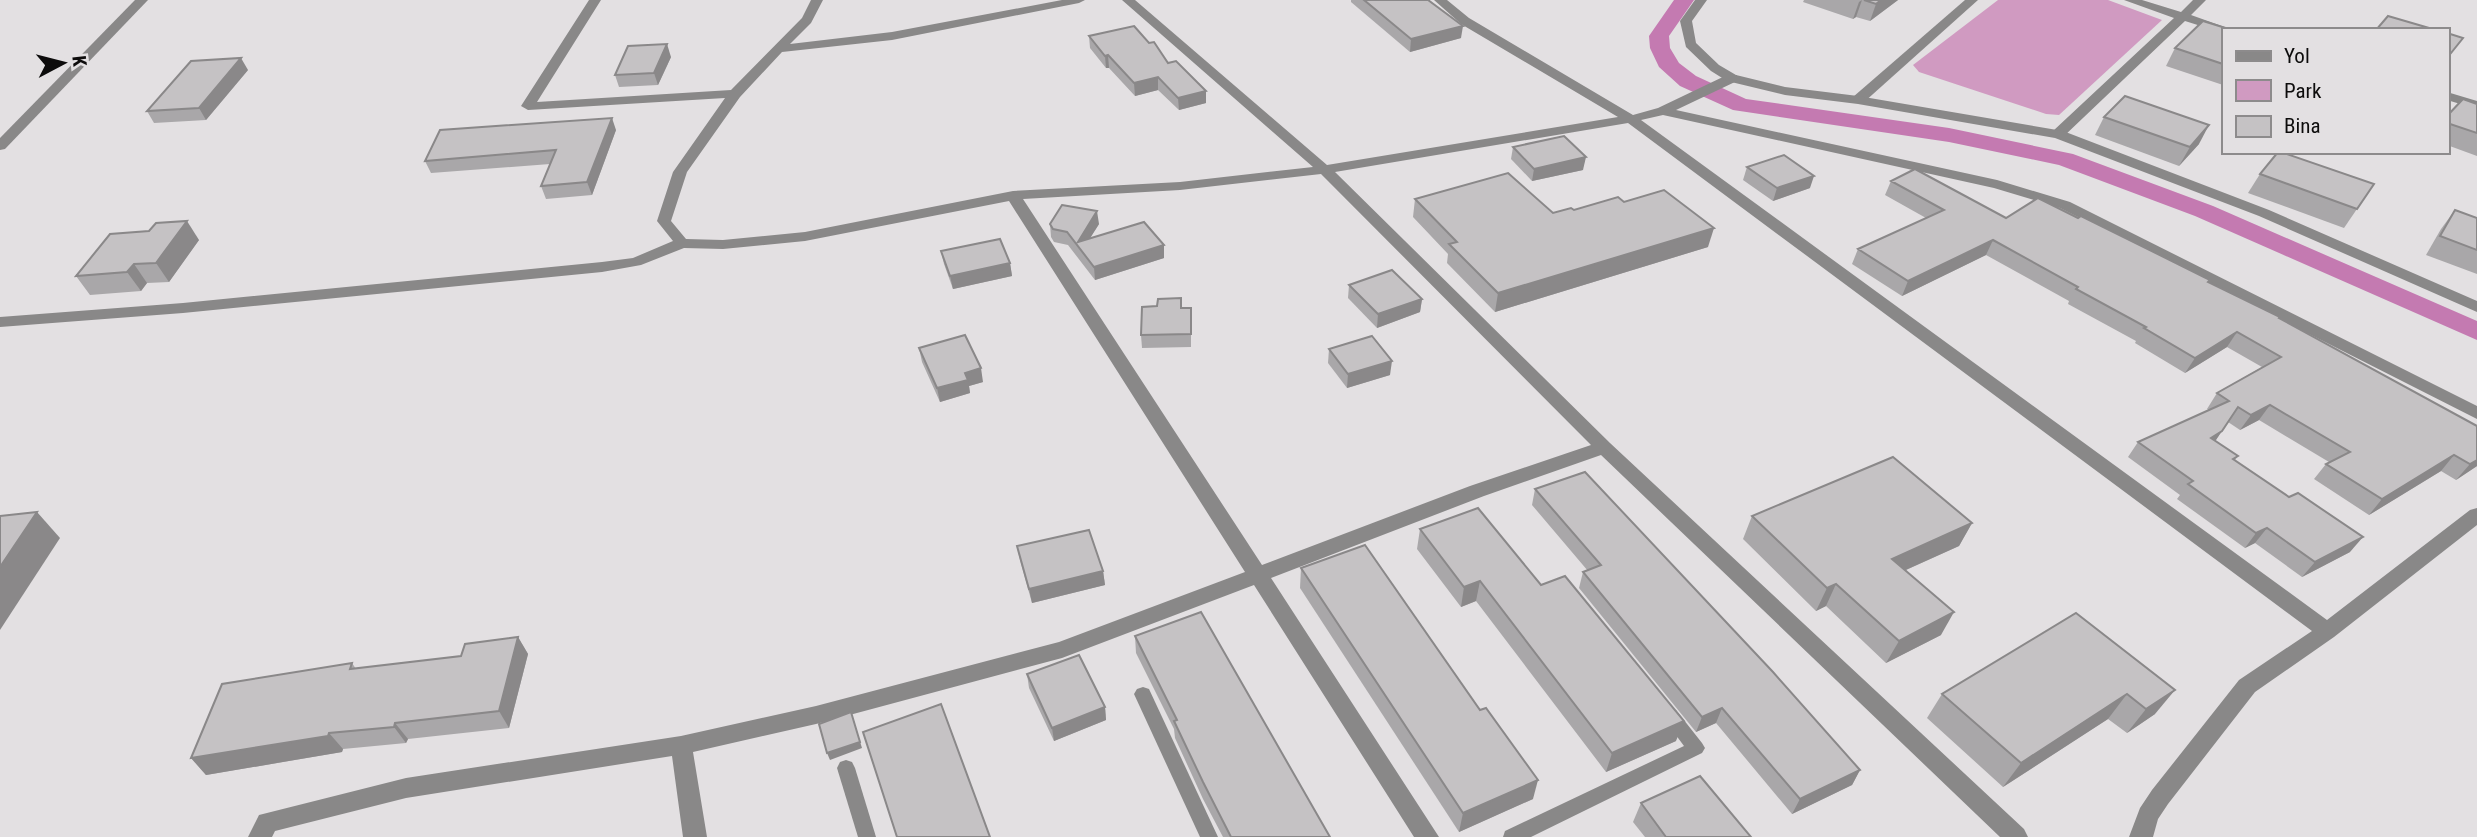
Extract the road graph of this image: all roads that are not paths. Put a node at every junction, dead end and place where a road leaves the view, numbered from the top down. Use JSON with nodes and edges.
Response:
{"nodes":[{"id":1,"x":142,"y":0,"type":"edge"},
{"id":2,"x":595,"y":0,"type":"edge"},
{"id":3,"x":817,"y":0,"type":"edge"},
{"id":4,"x":1079,"y":0,"type":"edge"},
{"id":5,"x":1128,"y":0,"type":"edge"},
{"id":6,"x":1440,"y":0,"type":"edge"},
{"id":7,"x":1701,"y":0,"type":"edge"},
{"id":8,"x":1972,"y":0,"type":"edge"},
{"id":9,"x":2130,"y":0,"type":"edge"},
{"id":10,"x":2200,"y":0,"type":"edge"},
{"id":11,"x":2182,"y":16,"type":"junction"},
{"id":12,"x":2222,"y":28,"type":"edge"},
{"id":13,"x":779,"y":49,"type":"junction"},
{"id":14,"x":1725,"y":80,"type":"junction"},
{"id":15,"x":735,"y":94,"type":"junction"},
{"id":16,"x":2449,"y":97,"type":"edge"},
{"id":17,"x":1858,"y":100,"type":"junction"},
{"id":18,"x":2477,"y":105,"type":"edge"},
{"id":19,"x":1663,"y":111,"type":"junction"},
{"id":20,"x":1631,"y":118,"type":"junction"},
{"id":21,"x":2058,"y":134,"type":"junction"},
{"id":22,"x":0,"y":146,"type":"edge"},
{"id":23,"x":1324,"y":169,"type":"junction"},
{"id":24,"x":1013,"y":195,"type":"junction"},
{"id":25,"x":682,"y":243,"type":"junction"},
{"id":26,"x":2477,"y":307,"type":"edge"},
{"id":27,"x":1,"y":323,"type":"edge"},
{"id":28,"x":2477,"y":413,"type":"edge"},
{"id":29,"x":1604,"y":447,"type":"junction"},
{"id":30,"x":2477,"y":515,"type":"edge"},
{"id":31,"x":1259,"y":576,"type":"junction"},
{"id":32,"x":2327,"y":631,"type":"junction"},
{"id":33,"x":1143,"y":694,"type":"dead end"},
{"id":34,"x":1663,"y":706,"type":"edge"},
{"id":35,"x":681,"y":746,"type":"junction"},
{"id":36,"x":846,"y":768,"type":"dead end"},
{"id":37,"x":260,"y":837,"type":"edge"},
{"id":38,"x":695,"y":837,"type":"edge"},
{"id":39,"x":867,"y":837,"type":"edge"},
{"id":40,"x":1209,"y":837,"type":"edge"},
{"id":41,"x":1427,"y":837,"type":"edge"},
{"id":42,"x":1512,"y":837,"type":"edge"},
{"id":43,"x":2016,"y":837,"type":"edge"},
{"id":44,"x":2141,"y":837,"type":"edge"}],
"edges":[{"from":1,"to":22,"type":"street"},
{"from":2,"to":15,"type":"street"},
{"from":3,"to":13,"type":"street"},
{"from":4,"to":13,"type":"street"},
{"from":5,"to":23,"type":"street"},
{"from":6,"to":20,"type":"street"},
{"from":7,"to":14,"type":"street"},
{"from":8,"to":17,"type":"street"},
{"from":9,"to":11,"type":"street"},
{"from":10,"to":11,"type":"street"},
{"from":11,"to":12,"type":"street"},
{"from":11,"to":21,"type":"street"},
{"from":13,"to":15,"type":"street"},
{"from":14,"to":17,"type":"street"},
{"from":14,"to":19,"type":"street"},
{"from":15,"to":25,"type":"street"},
{"from":16,"to":18,"type":"street"},
{"from":17,"to":21,"type":"street"},
{"from":19,"to":20,"type":"street"},
{"from":19,"to":28,"type":"street"},
{"from":20,"to":23,"type":"street"},
{"from":20,"to":32,"type":"street"},
{"from":21,"to":26,"type":"street"},
{"from":23,"to":24,"type":"street"},
{"from":23,"to":29,"type":"street"},
{"from":24,"to":25,"type":"street"},
{"from":24,"to":31,"type":"street"},
{"from":25,"to":27,"type":"street"},
{"from":29,"to":31,"type":"street"},
{"from":29,"to":43,"type":"street"},
{"from":30,"to":32,"type":"street"},
{"from":31,"to":35,"type":"street"},
{"from":31,"to":41,"type":"street"},
{"from":32,"to":44,"type":"street"},
{"from":33,"to":40,"type":"lane"},
{"from":34,"to":42,"type":"lane"},
{"from":35,"to":37,"type":"street"},
{"from":35,"to":38,"type":"street"},
{"from":36,"to":39,"type":"lane"}]}
